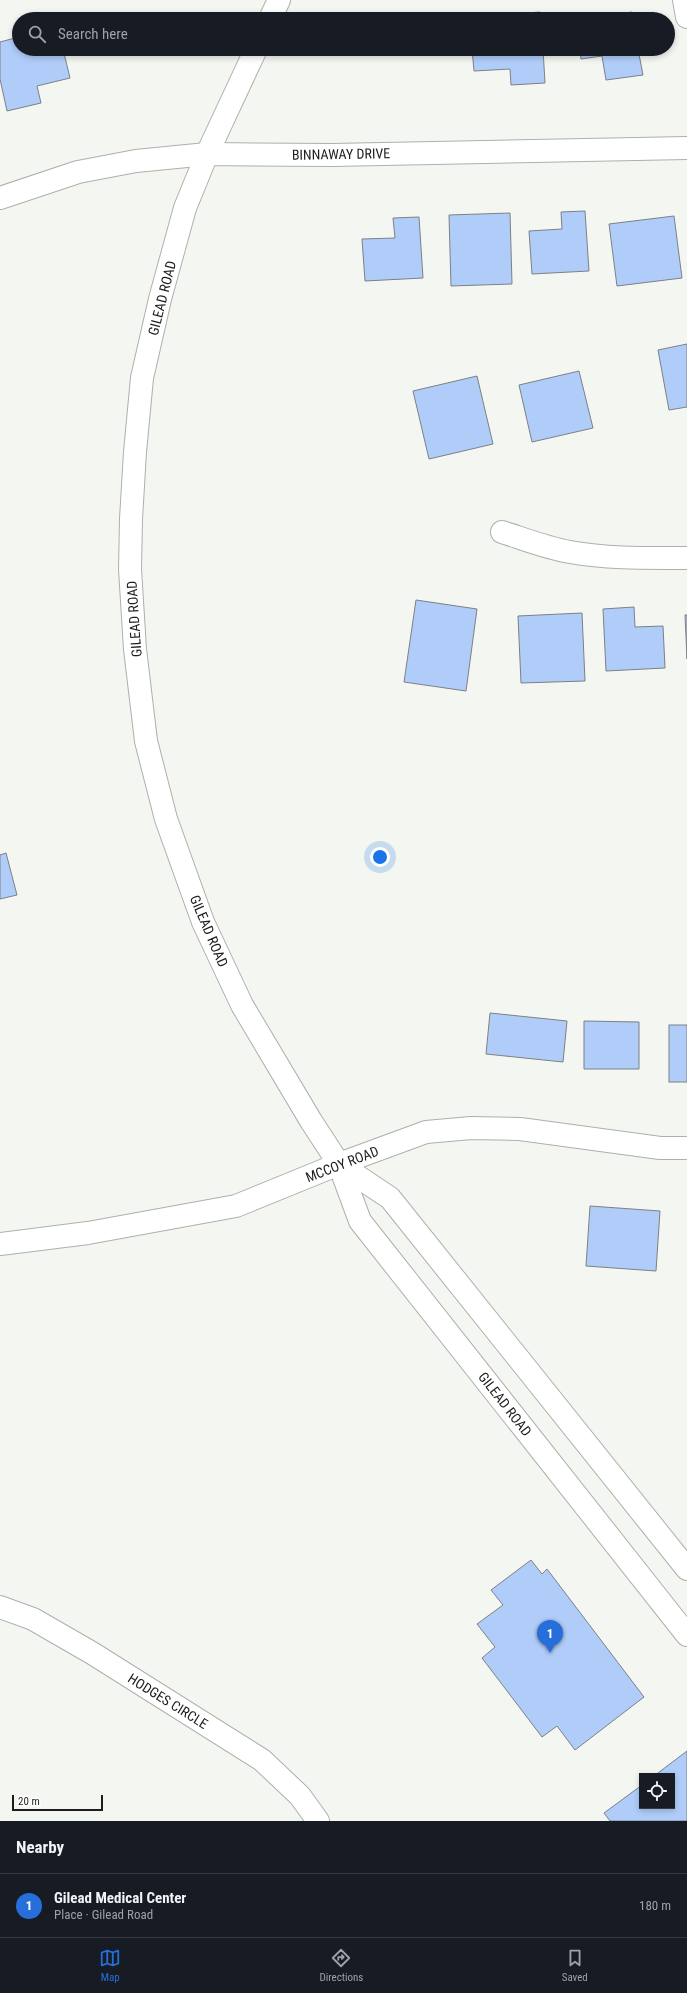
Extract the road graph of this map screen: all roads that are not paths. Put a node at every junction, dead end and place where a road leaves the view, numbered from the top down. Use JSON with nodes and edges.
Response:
{"nodes":[{"id":1,"x":279,"y":0,"type":"edge"},
{"id":2,"x":684,"y":0,"type":"edge"},
{"id":3,"x":273,"y":12,"type":"edge"},
{"id":4,"x":687,"y":17,"type":"edge"},
{"id":5,"x":253,"y":56,"type":"edge"},
{"id":6,"x":687,"y":148,"type":"edge"},
{"id":7,"x":207,"y":154,"type":"junction"},
{"id":8,"x":0,"y":198,"type":"edge"},
{"id":9,"x":502,"y":532,"type":"dead end"},
{"id":10,"x":687,"y":558,"type":"edge"},
{"id":11,"x":687,"y":1148,"type":"edge"},
{"id":12,"x":339,"y":1164,"type":"junction"},
{"id":13,"x":0,"y":1244,"type":"edge"},
{"id":14,"x":687,"y":1569,"type":"edge"},
{"id":15,"x":0,"y":1606,"type":"edge"},
{"id":16,"x":687,"y":1635,"type":"edge"},
{"id":17,"x":318,"y":1821,"type":"edge"}],
"edges":[{"from":1,"to":3,"type":"main road"},
{"from":2,"to":4,"type":"main road"},
{"from":5,"to":7,"type":"main road","name":"GILEAD ROAD"},
{"from":6,"to":7,"type":"main road","name":"BINNAWAY DRIVE"},
{"from":7,"to":8,"type":"main road","name":"BINNAWAY DRIVE"},
{"from":7,"to":12,"type":"main road","name":"GILEAD ROAD"},
{"from":9,"to":10,"type":"main road"},
{"from":11,"to":12,"type":"main road","name":"MCCOY ROAD"},
{"from":12,"to":13,"type":"main road","name":"MCCOY ROAD"},
{"from":12,"to":14,"type":"main road","name":"GILEAD ROAD"},
{"from":12,"to":16,"type":"main road","name":"GILEAD ROAD"},
{"from":15,"to":17,"type":"main road","name":"HODGES CIRCLE"}]}
